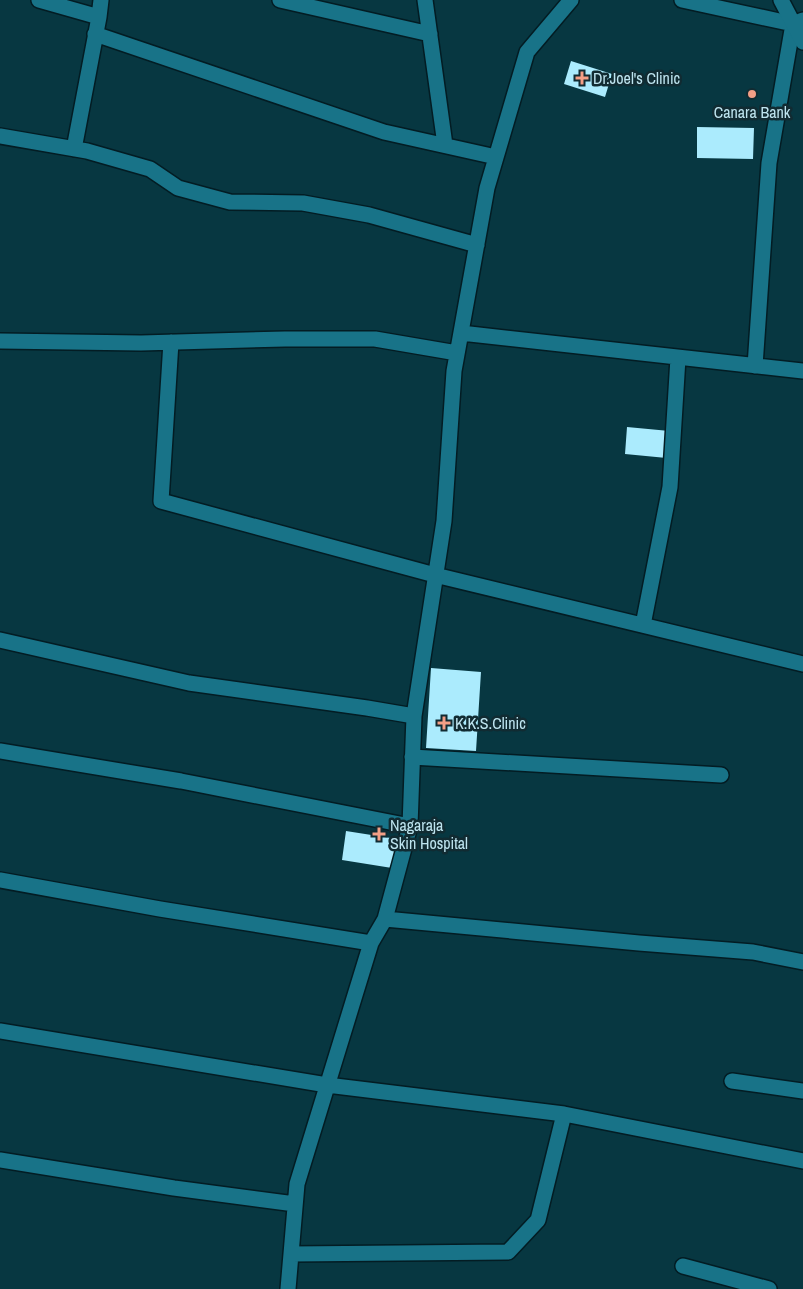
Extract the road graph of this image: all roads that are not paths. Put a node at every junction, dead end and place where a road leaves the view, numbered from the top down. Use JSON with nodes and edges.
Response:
{"nodes":[{"id":1,"x":39,"y":0,"type":"edge"},
{"id":2,"x":101,"y":0,"type":"edge"},
{"id":3,"x":280,"y":0,"type":"edge"},
{"id":4,"x":424,"y":0,"type":"edge"},
{"id":5,"x":571,"y":0,"type":"edge"},
{"id":6,"x":682,"y":0,"type":"edge"},
{"id":7,"x":781,"y":0,"type":"edge"},
{"id":8,"x":99,"y":17,"type":"junction"},
{"id":9,"x":798,"y":22,"type":"edge"},
{"id":10,"x":95,"y":34,"type":"junction"},
{"id":11,"x":430,"y":34,"type":"junction"},
{"id":12,"x":803,"y":42,"type":"edge"},
{"id":13,"x":0,"y":136,"type":"edge"},
{"id":14,"x":445,"y":145,"type":"junction"},
{"id":15,"x":74,"y":149,"type":"junction"},
{"id":16,"x":496,"y":156,"type":"junction"},
{"id":17,"x":477,"y":245,"type":"junction"},
{"id":18,"x":461,"y":333,"type":"junction"},
{"id":19,"x":0,"y":341,"type":"edge"},
{"id":20,"x":171,"y":342,"type":"junction"},
{"id":21,"x":457,"y":353,"type":"junction"},
{"id":22,"x":678,"y":358,"type":"junction"},
{"id":23,"x":755,"y":366,"type":"junction"},
{"id":24,"x":803,"y":371,"type":"edge"},
{"id":25,"x":435,"y":575,"type":"junction"},
{"id":26,"x":643,"y":625,"type":"junction"},
{"id":27,"x":0,"y":640,"type":"edge"},
{"id":28,"x":803,"y":664,"type":"edge"},
{"id":29,"x":414,"y":716,"type":"junction"},
{"id":30,"x":0,"y":751,"type":"edge"},
{"id":31,"x":412,"y":757,"type":"junction"},
{"id":32,"x":721,"y":775,"type":"dead end"},
{"id":33,"x":410,"y":826,"type":"junction"},
{"id":34,"x":0,"y":880,"type":"edge"},
{"id":35,"x":385,"y":919,"type":"junction"},
{"id":36,"x":371,"y":943,"type":"junction"},
{"id":37,"x":803,"y":962,"type":"edge"},
{"id":38,"x":0,"y":1031,"type":"edge"},
{"id":39,"x":732,"y":1081,"type":"dead end"},
{"id":40,"x":328,"y":1085,"type":"junction"},
{"id":41,"x":803,"y":1091,"type":"edge"},
{"id":42,"x":564,"y":1114,"type":"junction"},
{"id":43,"x":0,"y":1160,"type":"edge"},
{"id":44,"x":803,"y":1161,"type":"edge"},
{"id":45,"x":296,"y":1204,"type":"junction"},
{"id":46,"x":291,"y":1254,"type":"junction"},
{"id":47,"x":683,"y":1266,"type":"dead end"},
{"id":48,"x":288,"y":1289,"type":"edge"},
{"id":49,"x":770,"y":1289,"type":"edge"}],
"edges":[{"from":1,"to":8,"type":"street"},
{"from":2,"to":8,"type":"street"},
{"from":3,"to":11,"type":"street"},
{"from":4,"to":11,"type":"street"},
{"from":5,"to":16,"type":"street"},
{"from":6,"to":9,"type":"street"},
{"from":7,"to":9,"type":"street"},
{"from":8,"to":10,"type":"street"},
{"from":9,"to":12,"type":"street"},
{"from":9,"to":23,"type":"street"},
{"from":10,"to":14,"type":"street"},
{"from":10,"to":15,"type":"street"},
{"from":11,"to":14,"type":"street"},
{"from":13,"to":15,"type":"street"},
{"from":14,"to":16,"type":"street"},
{"from":15,"to":17,"type":"street"},
{"from":16,"to":17,"type":"street"},
{"from":17,"to":18,"type":"street"},
{"from":18,"to":21,"type":"street"},
{"from":18,"to":22,"type":"street"},
{"from":19,"to":20,"type":"street"},
{"from":20,"to":21,"type":"street"},
{"from":20,"to":25,"type":"street"},
{"from":21,"to":25,"type":"street"},
{"from":22,"to":23,"type":"street"},
{"from":22,"to":26,"type":"street"},
{"from":23,"to":24,"type":"street"},
{"from":25,"to":26,"type":"street"},
{"from":25,"to":29,"type":"street"},
{"from":26,"to":28,"type":"street"},
{"from":27,"to":29,"type":"street"},
{"from":29,"to":31,"type":"street"},
{"from":30,"to":33,"type":"street"},
{"from":31,"to":32,"type":"street"},
{"from":31,"to":33,"type":"street"},
{"from":33,"to":35,"type":"street"},
{"from":34,"to":36,"type":"street"},
{"from":35,"to":36,"type":"street"},
{"from":35,"to":37,"type":"street"},
{"from":36,"to":40,"type":"street"},
{"from":38,"to":40,"type":"street"},
{"from":39,"to":41,"type":"street"},
{"from":40,"to":42,"type":"street"},
{"from":40,"to":45,"type":"street"},
{"from":42,"to":44,"type":"street"},
{"from":42,"to":46,"type":"street"},
{"from":43,"to":45,"type":"street"},
{"from":45,"to":46,"type":"street"},
{"from":46,"to":48,"type":"street"},
{"from":47,"to":49,"type":"street"}]}
